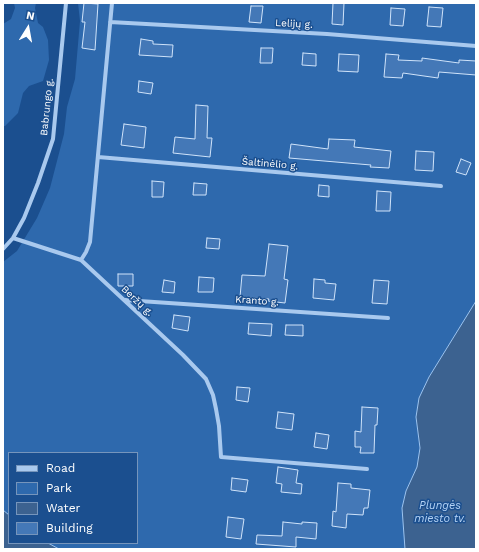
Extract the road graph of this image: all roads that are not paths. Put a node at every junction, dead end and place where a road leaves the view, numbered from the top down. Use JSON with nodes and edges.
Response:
{"nodes":[{"id":1,"x":66,"y":3,"type":"edge"},
{"id":2,"x":112,"y":3,"type":"edge"},
{"id":3,"x":110,"y":22,"type":"junction"},
{"id":4,"x":476,"y":46,"type":"edge"},
{"id":5,"x":98,"y":158,"type":"junction"},
{"id":6,"x":441,"y":186,"type":"dead end"},
{"id":7,"x":13,"y":238,"type":"junction"},
{"id":8,"x":3,"y":250,"type":"edge"},
{"id":9,"x":81,"y":260,"type":"junction"},
{"id":10,"x":125,"y":300,"type":"junction"},
{"id":11,"x":388,"y":318,"type":"dead end"},
{"id":12,"x":366,"y":469,"type":"dead end"}],
"edges":[{"from":1,"to":7,"type":"street","name":"Babrungo g."},
{"from":2,"to":3,"type":"street"},
{"from":3,"to":4,"type":"street","name":"Lelijų g."},
{"from":3,"to":5,"type":"street"},
{"from":5,"to":6,"type":"street","name":"Šaltinėlio g."},
{"from":5,"to":9,"type":"street"},
{"from":7,"to":8,"type":"street","name":"Babrungo g."},
{"from":7,"to":9,"type":"street"},
{"from":9,"to":10,"type":"street","name":"Beržų g."},
{"from":10,"to":11,"type":"street","name":"Kranto g."},
{"from":10,"to":12,"type":"street","name":"Beržų g."}]}
